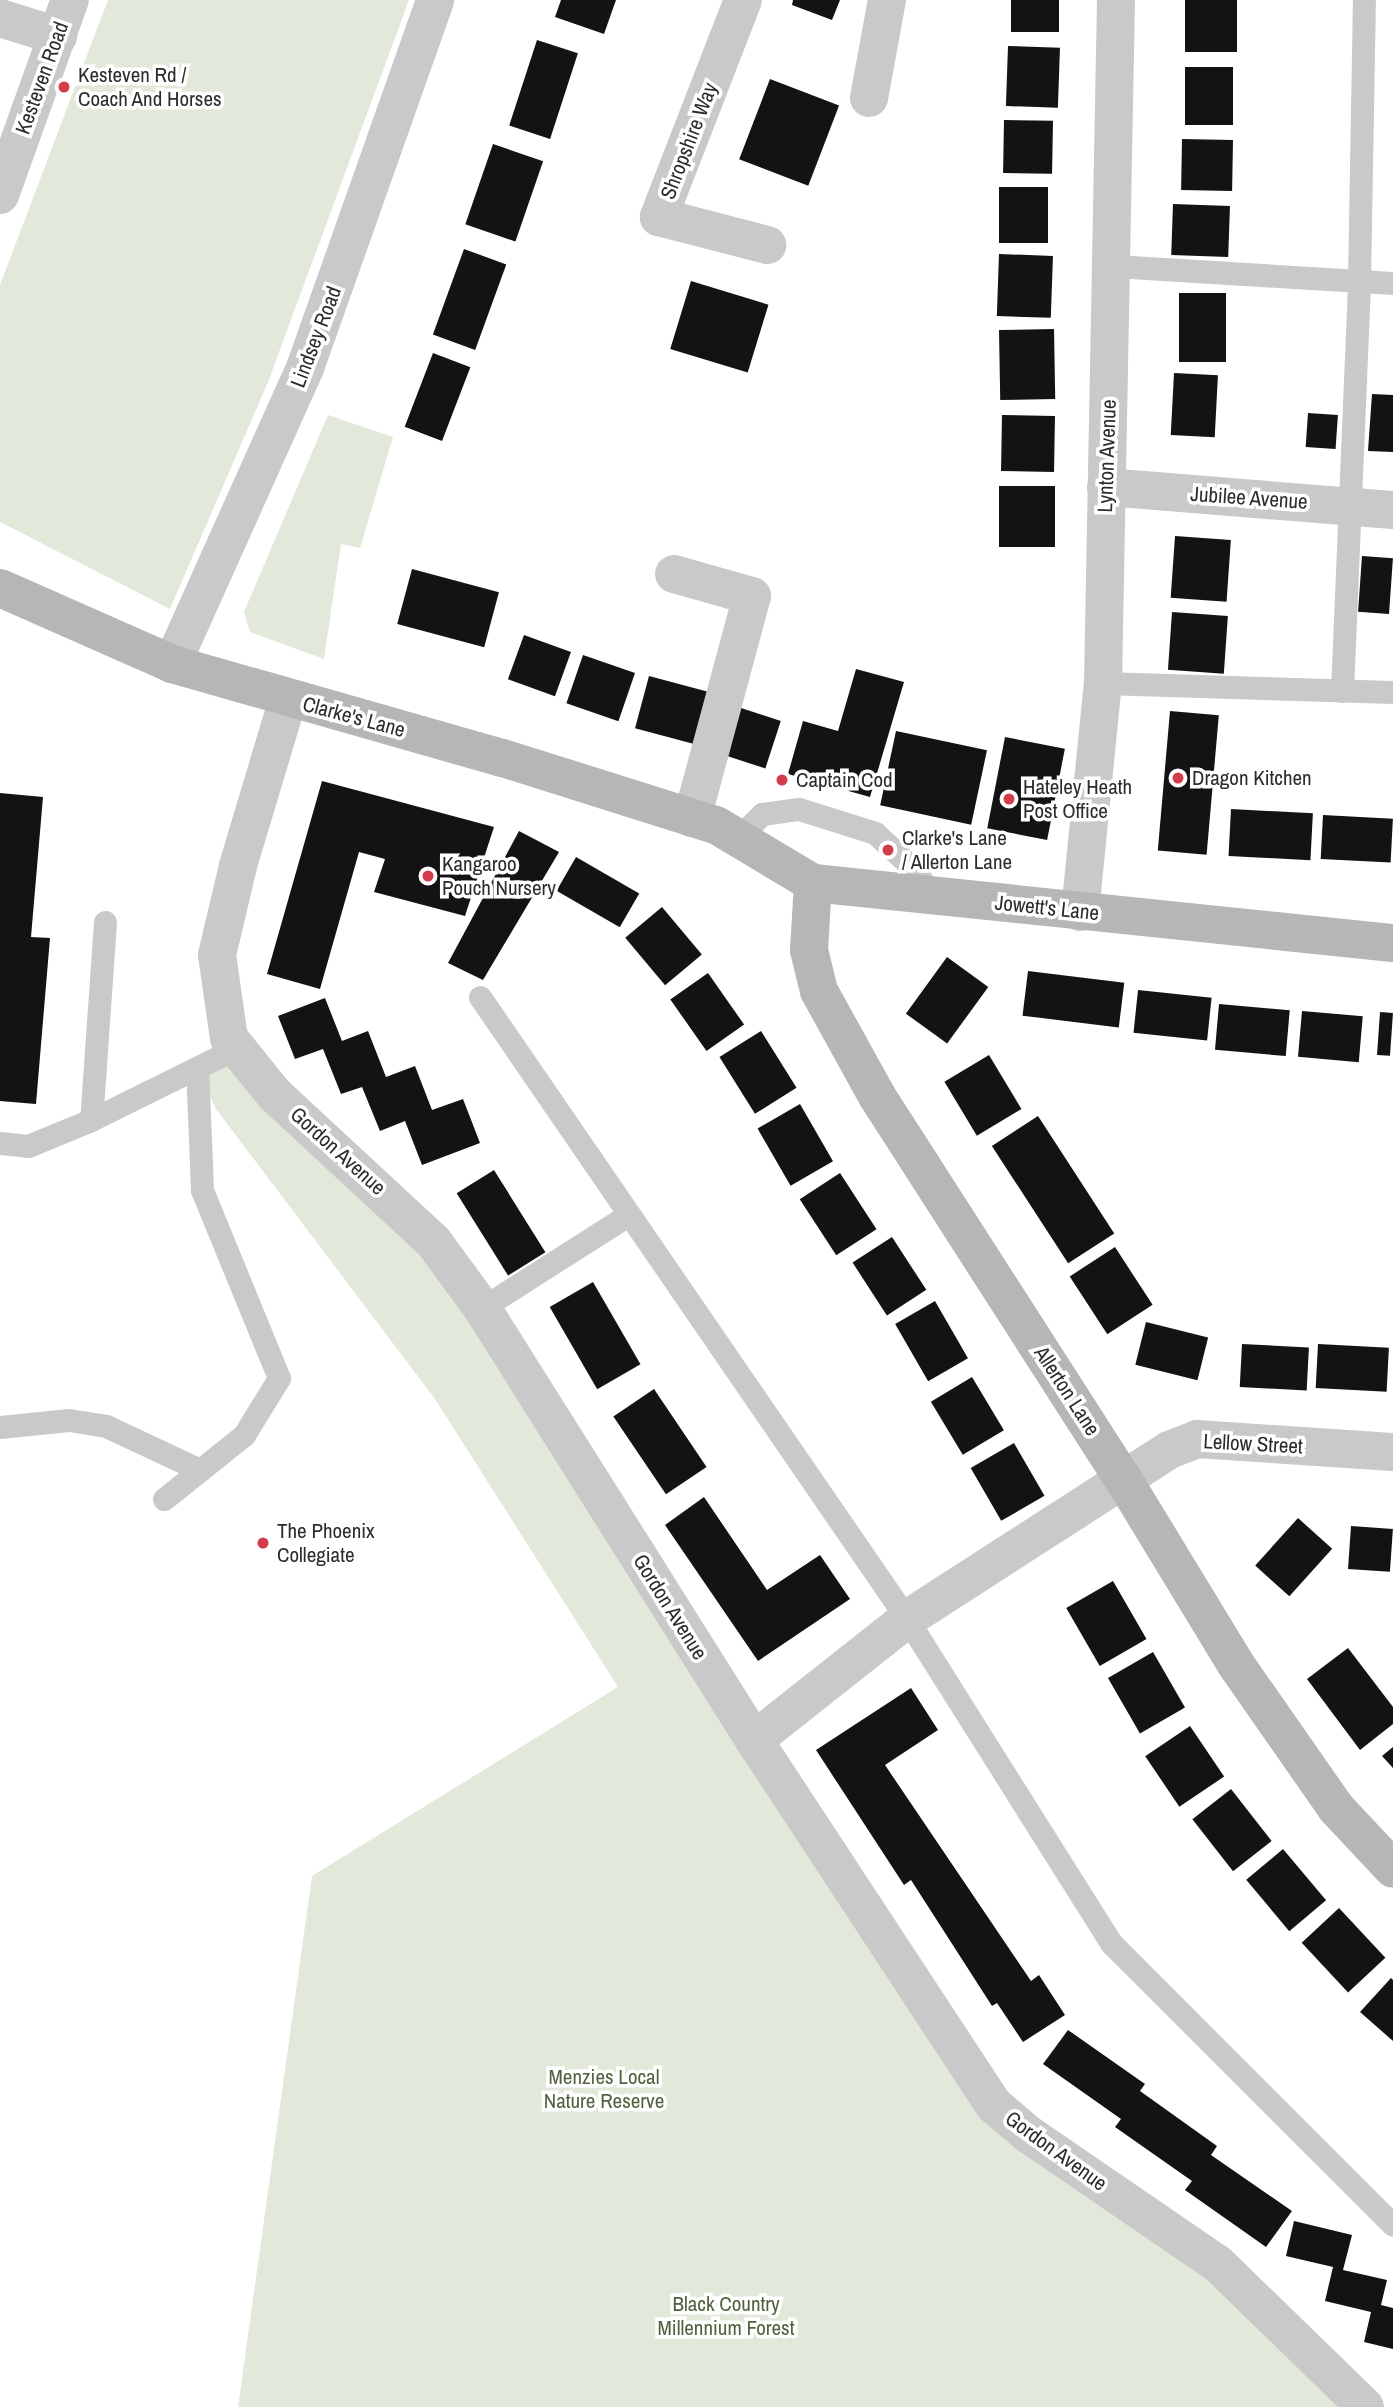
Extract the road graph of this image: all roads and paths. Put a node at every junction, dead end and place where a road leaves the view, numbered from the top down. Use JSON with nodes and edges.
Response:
{"nodes":[{"id":1,"x":70,"y":0,"type":"edge"},
{"id":2,"x":435,"y":0,"type":"edge"},
{"id":3,"x":743,"y":0,"type":"edge"},
{"id":4,"x":887,"y":0,"type":"edge"},
{"id":5,"x":1116,"y":0,"type":"edge"},
{"id":6,"x":1364,"y":0,"type":"edge"},
{"id":7,"x":0,"y":18,"type":"edge"},
{"id":8,"x":58,"y":36,"type":"junction"},
{"id":9,"x":869,"y":98,"type":"dead end"},
{"id":10,"x":0,"y":195,"type":"edge"},
{"id":11,"x":767,"y":245,"type":"dead end"},
{"id":12,"x":1114,"y":266,"type":"junction"},
{"id":13,"x":1359,"y":282,"type":"junction"},
{"id":14,"x":1393,"y":283,"type":"edge"},
{"id":15,"x":1106,"y":487,"type":"junction"},
{"id":16,"x":1348,"y":506,"type":"junction"},
{"id":17,"x":1393,"y":510,"type":"edge"},
{"id":18,"x":674,"y":574,"type":"dead end"},
{"id":19,"x":0,"y":589,"type":"edge"},
{"id":20,"x":172,"y":664,"type":"junction"},
{"id":21,"x":1103,"y":683,"type":"junction"},
{"id":22,"x":1342,"y":691,"type":"junction"},
{"id":23,"x":1393,"y":692,"type":"edge"},
{"id":24,"x":289,"y":699,"type":"junction"},
{"id":25,"x":715,"y":827,"type":"junction"},
{"id":26,"x":813,"y":883,"type":"junction"},
{"id":27,"x":931,"y":895,"type":"junction"},
{"id":28,"x":1080,"y":912,"type":"junction"},
{"id":29,"x":105,"y":922,"type":"dead end"},
{"id":30,"x":1393,"y":943,"type":"edge"},
{"id":31,"x":480,"y":997,"type":"dead end"},
{"id":32,"x":237,"y":1048,"type":"junction"},
{"id":33,"x":197,"y":1068,"type":"junction"},
{"id":34,"x":91,"y":1120,"type":"junction"},
{"id":35,"x":0,"y":1143,"type":"edge"},
{"id":36,"x":628,"y":1215,"type":"junction"},
{"id":37,"x":482,"y":1308,"type":"junction"},
{"id":38,"x":0,"y":1427,"type":"edge"},
{"id":39,"x":1393,"y":1452,"type":"edge"},
{"id":40,"x":200,"y":1471,"type":"junction"},
{"id":41,"x":1125,"y":1482,"type":"junction"},
{"id":42,"x":164,"y":1499,"type":"dead end"},
{"id":43,"x":907,"y":1619,"type":"junction"},
{"id":44,"x":754,"y":1740,"type":"junction"},
{"id":45,"x":1393,"y":1869,"type":"edge"},
{"id":46,"x":1393,"y":2225,"type":"edge"},
{"id":47,"x":1365,"y":2407,"type":"edge"}],
"edges":[{"from":1,"to":8,"type":"street","name":"Kesteven Road"},
{"from":2,"to":20,"type":"street","name":"Lindsey Road"},
{"from":3,"to":11,"type":"street","name":"Shropshire Way"},
{"from":4,"to":9,"type":"street"},
{"from":5,"to":12,"type":"street","name":"Lynton Avenue"},
{"from":6,"to":13,"type":"lane"},
{"from":7,"to":8,"type":"street"},
{"from":8,"to":10,"type":"street","name":"Kesteven Road"},
{"from":12,"to":13,"type":"lane"},
{"from":12,"to":15,"type":"street","name":"Lynton Avenue"},
{"from":13,"to":14,"type":"lane"},
{"from":13,"to":16,"type":"lane"},
{"from":15,"to":16,"type":"street","name":"Jubilee Avenue"},
{"from":15,"to":21,"type":"street","name":"Lynton Avenue"},
{"from":16,"to":17,"type":"street","name":"Jubilee Avenue"},
{"from":16,"to":22,"type":"lane"},
{"from":18,"to":25,"type":"street"},
{"from":19,"to":20,"type":"street","name":"Clarke's Lane"},
{"from":20,"to":24,"type":"street","name":"Clarke's Lane"},
{"from":21,"to":22,"type":"lane"},
{"from":21,"to":28,"type":"street","name":"Lynton Avenue"},
{"from":22,"to":23,"type":"lane"},
{"from":24,"to":25,"type":"street","name":"Clarke's Lane"},
{"from":24,"to":32,"type":"street","name":"Gordon Avenue"},
{"from":25,"to":26,"type":"street","name":"Jowett's Lane"},
{"from":25,"to":27,"type":"lane"},
{"from":26,"to":27,"type":"street","name":"Jowett's Lane"},
{"from":26,"to":41,"type":"street","name":"Allerton Lane"},
{"from":27,"to":28,"type":"street","name":"Jowett's Lane"},
{"from":28,"to":30,"type":"street","name":"Jowett's Lane"},
{"from":29,"to":34,"type":"lane"},
{"from":31,"to":36,"type":"lane"},
{"from":32,"to":33,"type":"lane"},
{"from":32,"to":37,"type":"street","name":"Gordon Avenue"},
{"from":33,"to":34,"type":"lane"},
{"from":33,"to":40,"type":"lane"},
{"from":34,"to":35,"type":"lane"},
{"from":36,"to":37,"type":"lane"},
{"from":36,"to":43,"type":"lane"},
{"from":37,"to":44,"type":"street","name":"Gordon Avenue"},
{"from":38,"to":40,"type":"lane"},
{"from":39,"to":41,"type":"street","name":"Lellow Street"},
{"from":40,"to":42,"type":"lane"},
{"from":41,"to":43,"type":"street","name":"Lellow Street"},
{"from":41,"to":45,"type":"street","name":"Allerton Lane"},
{"from":43,"to":44,"type":"street","name":"Lellow Street"},
{"from":43,"to":46,"type":"lane"},
{"from":44,"to":47,"type":"street","name":"Gordon Avenue"}]}
